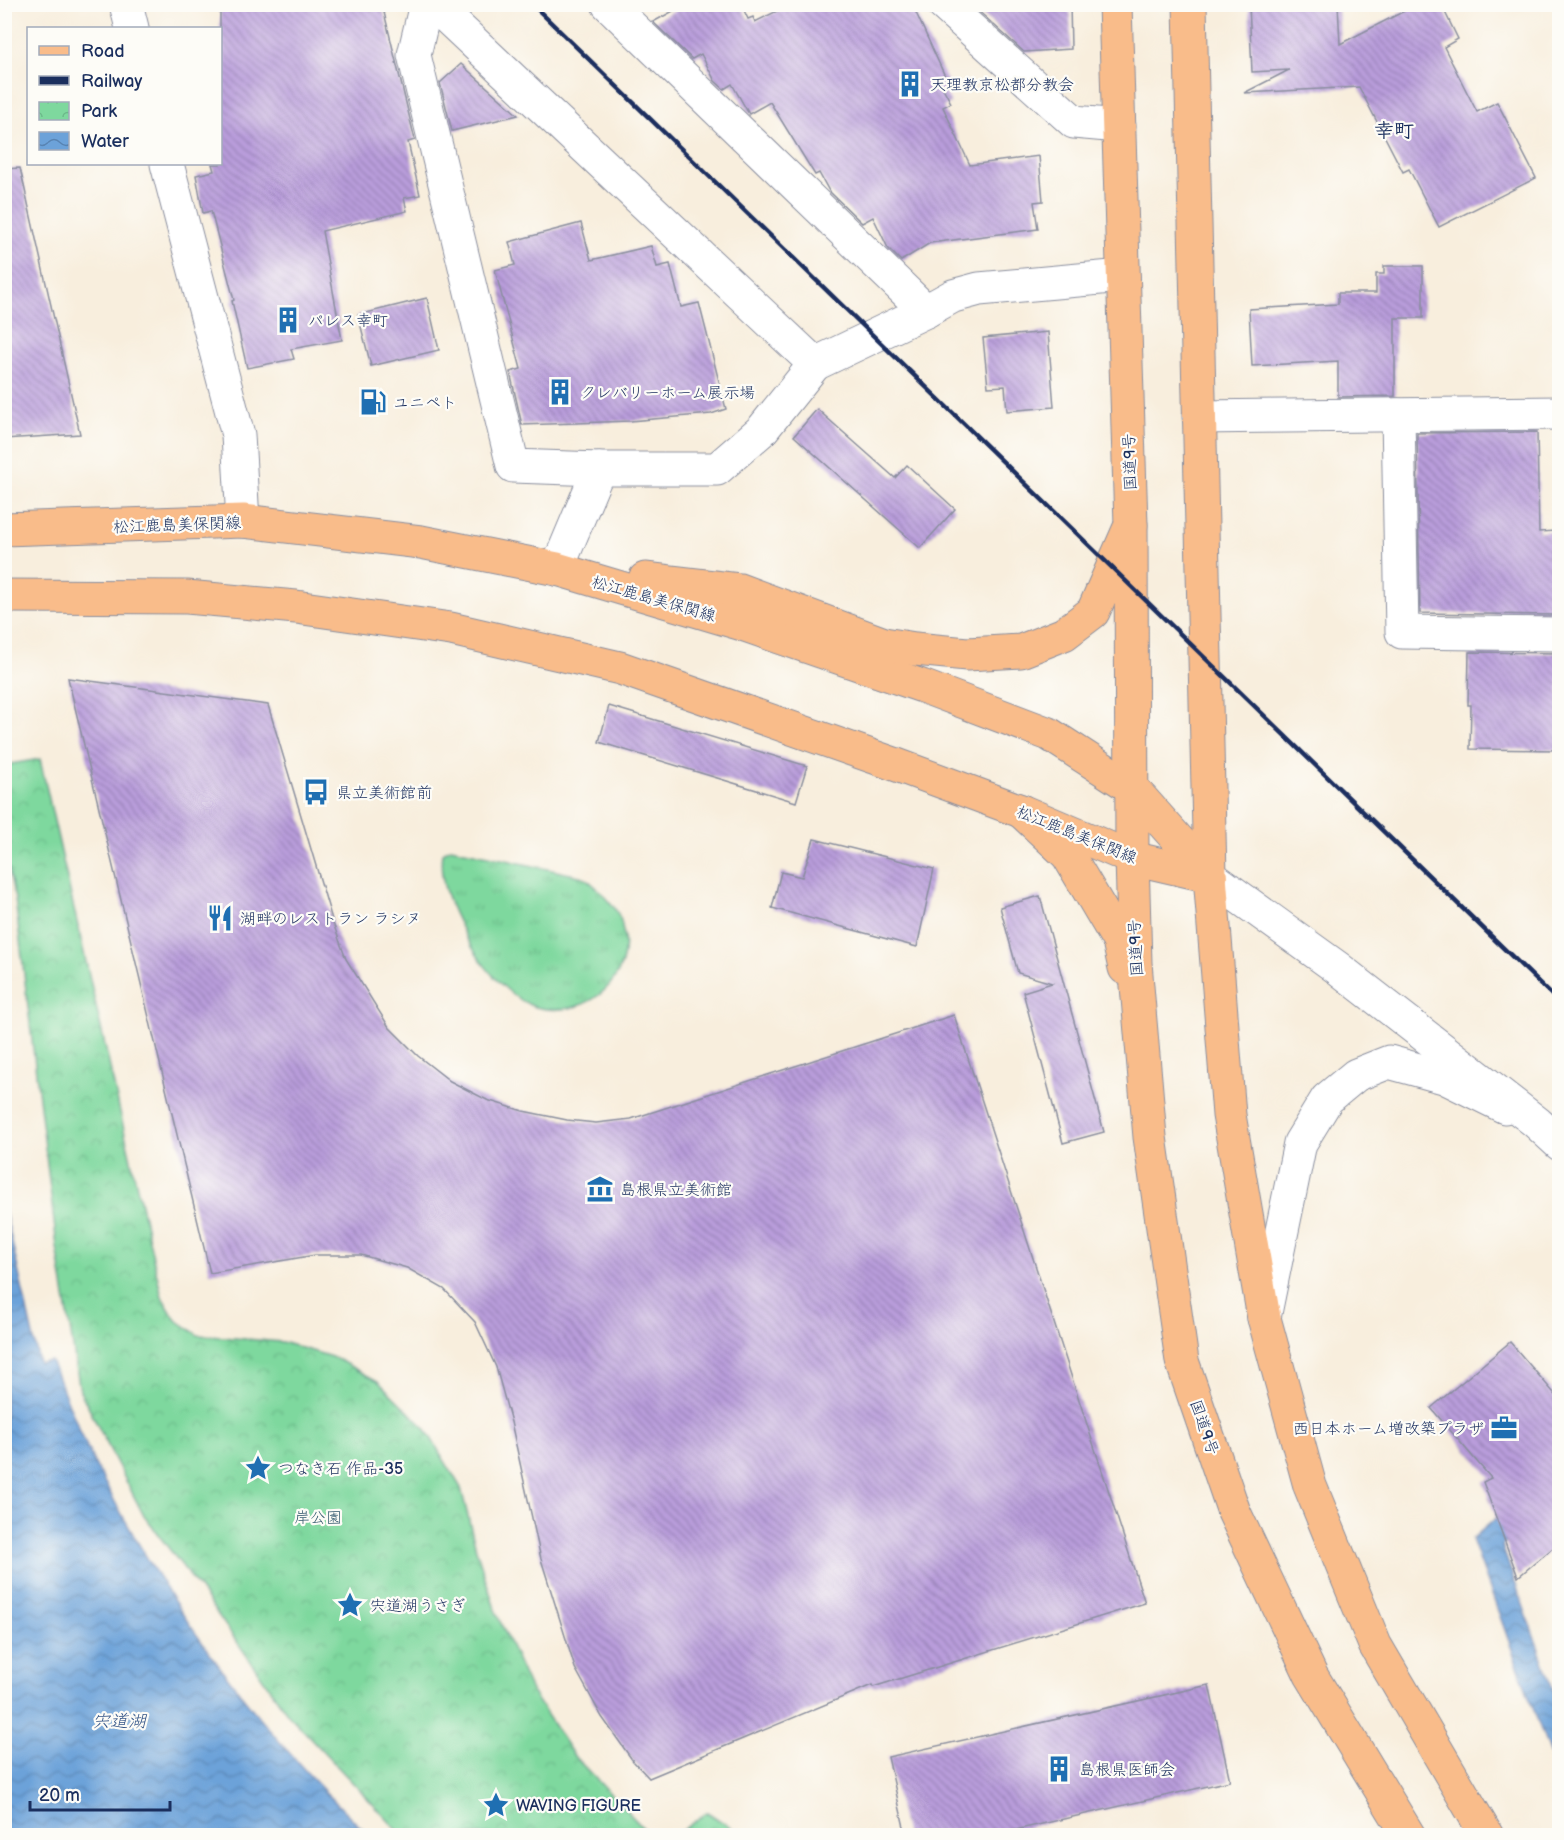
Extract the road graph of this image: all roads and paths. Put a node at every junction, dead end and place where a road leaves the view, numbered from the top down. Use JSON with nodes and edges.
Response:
{"nodes":[{"id":1,"x":126,"y":4,"type":"edge"},
{"id":2,"x":426,"y":4,"type":"edge"},
{"id":3,"x":433,"y":4,"type":"edge"},
{"id":4,"x":608,"y":4,"type":"edge"},
{"id":5,"x":943,"y":4,"type":"edge"},
{"id":6,"x":1115,"y":4,"type":"edge"},
{"id":7,"x":1190,"y":4,"type":"edge"},
{"id":8,"x":132,"y":27,"type":"edge"},
{"id":9,"x":1119,"y":126,"type":"junction"},
{"id":10,"x":167,"y":165,"type":"edge"},
{"id":11,"x":1123,"y":276,"type":"junction"},
{"id":12,"x":926,"y":311,"type":"junction"},
{"id":13,"x":815,"y":364,"type":"junction"},
{"id":14,"x":1560,"y":413,"type":"edge"},
{"id":15,"x":1398,"y":415,"type":"junction"},
{"id":16,"x":1199,"y":417,"type":"junction"},
{"id":17,"x":599,"y":468,"type":"junction"},
{"id":18,"x":243,"y":521,"type":"junction"},
{"id":19,"x":1131,"y":525,"type":"junction"},
{"id":20,"x":4,"y":529,"type":"edge"},
{"id":21,"x":557,"y":569,"type":"junction"},
{"id":22,"x":4,"y":596,"type":"edge"},
{"id":23,"x":1560,"y":634,"type":"edge"},
{"id":24,"x":1131,"y":787,"type":"junction"},
{"id":25,"x":1022,"y":811,"type":"junction"},
{"id":26,"x":1132,"y":858,"type":"junction"},
{"id":27,"x":1210,"y":876,"type":"junction"},
{"id":28,"x":1144,"y":1067,"type":"junction"},
{"id":29,"x":1536,"y":1122,"type":"junction"},
{"id":30,"x":1560,"y":1144,"type":"edge"},
{"id":31,"x":1264,"y":1318,"type":"junction"},
{"id":32,"x":1409,"y":1836,"type":"edge"},
{"id":33,"x":1487,"y":1836,"type":"edge"}],
"edges":[{"from":1,"to":8,"type":"street"},
{"from":2,"to":17,"type":"street"},
{"from":3,"to":13,"type":"street"},
{"from":4,"to":12,"type":"street"},
{"from":5,"to":9,"type":"street"},
{"from":6,"to":9,"type":"main road","name":"国道9号"},
{"from":7,"to":16,"type":"main road"},
{"from":9,"to":11,"type":"main road","name":"国道9号"},
{"from":10,"to":18,"type":"street"},
{"from":11,"to":12,"type":"street"},
{"from":11,"to":19,"type":"main road","name":"国道9号"},
{"from":12,"to":13,"type":"street"},
{"from":13,"to":17,"type":"street"},
{"from":14,"to":15,"type":"street"},
{"from":15,"to":16,"type":"street"},
{"from":15,"to":23,"type":"street"},
{"from":16,"to":27,"type":"main road"},
{"from":17,"to":21,"type":"street"},
{"from":18,"to":20,"type":"main road","name":"松江鹿島美保関線"},
{"from":18,"to":21,"type":"main road","name":"松江鹿島美保関線"},
{"from":19,"to":21,"type":"main road"},
{"from":19,"to":24,"type":"main road","name":"国道9号"},
{"from":21,"to":24,"type":"main road","name":"松江鹿島美保関線"},
{"from":22,"to":25,"type":"main road","name":"松江鹿島美保関線"},
{"from":24,"to":26,"type":"main road","name":"国道9号"},
{"from":24,"to":27,"type":"main road","name":"松江鹿島美保関線"},
{"from":25,"to":26,"type":"main road","name":"松江鹿島美保関線"},
{"from":25,"to":28,"type":"main road"},
{"from":26,"to":27,"type":"main road","name":"松江鹿島美保関線"},
{"from":26,"to":28,"type":"main road","name":"国道9号"},
{"from":27,"to":29,"type":"street"},
{"from":27,"to":31,"type":"main road"},
{"from":28,"to":32,"type":"main road","name":"国道9号"},
{"from":29,"to":30,"type":"street"},
{"from":29,"to":31,"type":"street"},
{"from":31,"to":33,"type":"main road"}]}
